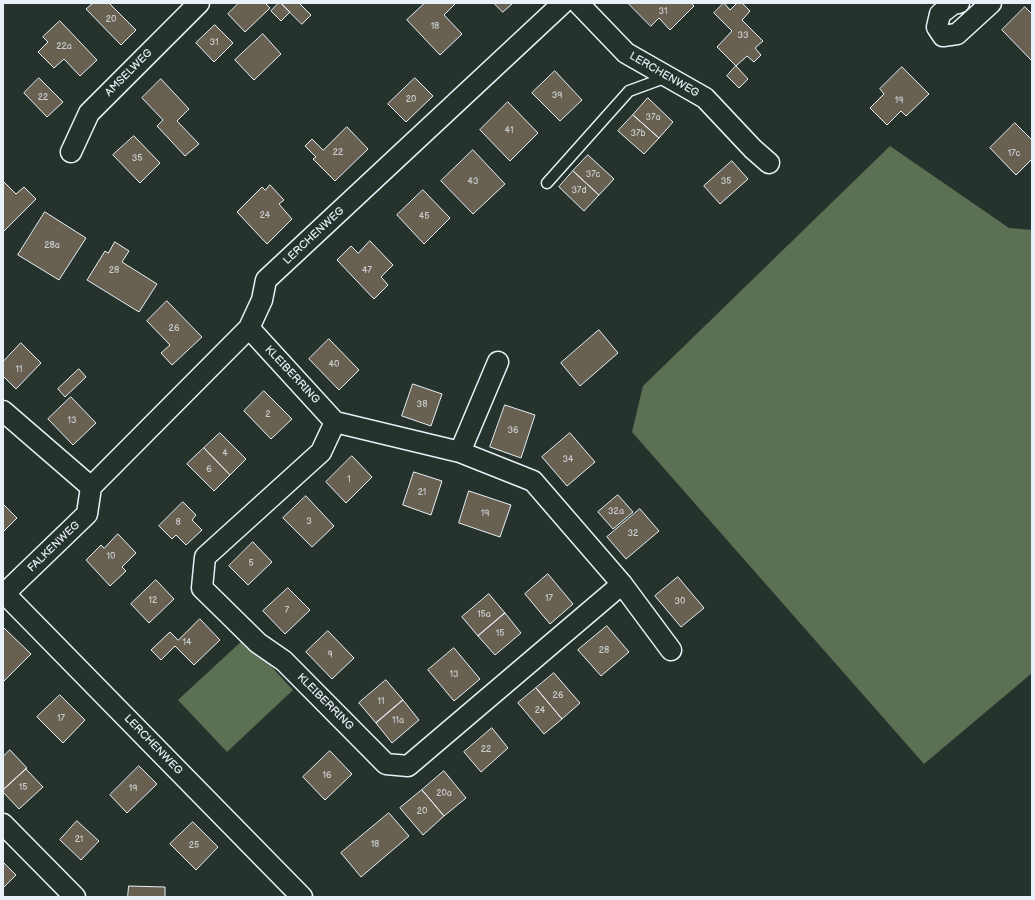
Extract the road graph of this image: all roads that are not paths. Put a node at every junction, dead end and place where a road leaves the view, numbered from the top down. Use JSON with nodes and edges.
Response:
{"nodes":[{"id":1,"x":199,"y":3,"type":"edge"},
{"id":2,"x":563,"y":3,"type":"edge"},
{"id":3,"x":578,"y":3,"type":"edge"},
{"id":4,"x":959,"y":3,"type":"edge"},
{"id":5,"x":991,"y":3,"type":"edge"},
{"id":6,"x":667,"y":77,"type":"junction"},
{"id":7,"x":71,"y":152,"type":"dead end"},
{"id":8,"x":769,"y":163,"type":"dead end"},
{"id":9,"x":547,"y":183,"type":"dead end"},
{"id":10,"x":249,"y":328,"type":"junction"},
{"id":11,"x":498,"y":362,"type":"dead end"},
{"id":12,"x":3,"y":411,"type":"edge"},
{"id":13,"x":335,"y":422,"type":"junction"},
{"id":14,"x":460,"y":452,"type":"junction"},
{"id":15,"x":91,"y":487,"type":"junction"},
{"id":16,"x":622,"y":584,"type":"junction"},
{"id":17,"x":4,"y":595,"type":"edge"},
{"id":18,"x":671,"y":650,"type":"dead end"},
{"id":19,"x":3,"y":824,"type":"edge"},
{"id":20,"x":75,"y":897,"type":"edge"},
{"id":21,"x":302,"y":897,"type":"edge"}],
"edges":[{"from":1,"to":7,"type":"street","name":"AMSELWEG"},
{"from":2,"to":10,"type":"street","name":"LERCHENWEG"},
{"from":3,"to":6,"type":"street","name":"LERCHENWEG"},
{"from":4,"to":5,"type":"street"},
{"from":6,"to":8,"type":"street","name":"LERCHENWEG"},
{"from":6,"to":9,"type":"lane"},
{"from":10,"to":13,"type":"street","name":"KLEIBERRING"},
{"from":10,"to":15,"type":"street","name":"LERCHENWEG"},
{"from":11,"to":14,"type":"street"},
{"from":12,"to":15,"type":"street"},
{"from":13,"to":14,"type":"street"},
{"from":13,"to":16,"type":"street","name":"KLEIBERRING"},
{"from":14,"to":16,"type":"street"},
{"from":15,"to":17,"type":"street","name":"FALKENWEG"},
{"from":16,"to":18,"type":"street"},
{"from":17,"to":21,"type":"street","name":"LERCHENWEG"},
{"from":19,"to":20,"type":"street"}]}
